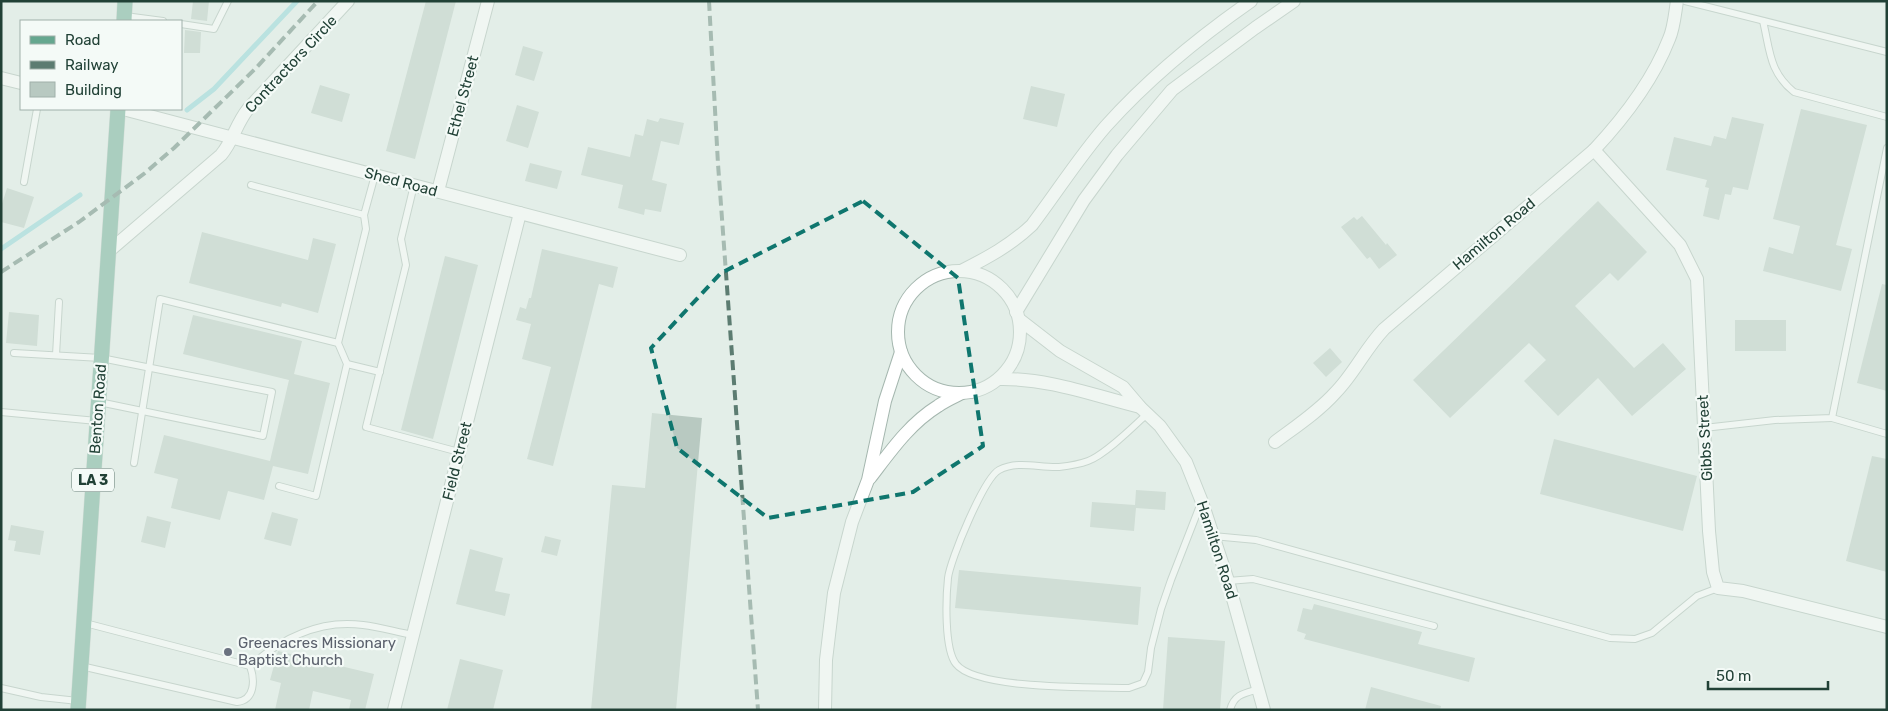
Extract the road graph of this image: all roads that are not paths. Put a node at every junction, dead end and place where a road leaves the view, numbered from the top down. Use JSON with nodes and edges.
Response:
{"nodes":[{"id":1,"x":228,"y":1,"type":"edge"},
{"id":2,"x":348,"y":1,"type":"edge"},
{"id":3,"x":488,"y":1,"type":"edge"},
{"id":4,"x":1251,"y":1,"type":"edge"},
{"id":5,"x":1294,"y":1,"type":"edge"},
{"id":6,"x":1677,"y":1,"type":"edge"},
{"id":7,"x":1685,"y":1,"type":"edge"},
{"id":8,"x":125,"y":13,"type":"edge"},
{"id":9,"x":158,"y":20,"type":"edge"},
{"id":10,"x":1763,"y":21,"type":"junction"},
{"id":11,"x":182,"y":24,"type":"edge"},
{"id":12,"x":1887,"y":52,"type":"edge"},
{"id":13,"x":1,"y":78,"type":"edge"},
{"id":14,"x":20,"y":83,"type":"edge"},
{"id":15,"x":37,"y":110,"type":"edge"},
{"id":16,"x":118,"y":110,"type":"edge"},
{"id":17,"x":127,"y":110,"type":"edge"},
{"id":18,"x":1887,"y":117,"type":"edge"},
{"id":19,"x":233,"y":138,"type":"junction"},
{"id":20,"x":1887,"y":148,"type":"edge"},
{"id":21,"x":1594,"y":150,"type":"junction"},
{"id":22,"x":375,"y":175,"type":"junction"},
{"id":23,"x":24,"y":182,"type":"dead end"},
{"id":24,"x":251,"y":185,"type":"dead end"},
{"id":25,"x":414,"y":185,"type":"junction"},
{"id":26,"x":438,"y":191,"type":"junction"},
{"id":27,"x":520,"y":213,"type":"junction"},
{"id":28,"x":364,"y":215,"type":"junction"},
{"id":29,"x":109,"y":251,"type":"junction"},
{"id":30,"x":680,"y":255,"type":"dead end"},
{"id":31,"x":961,"y":271,"type":"junction"},
{"id":32,"x":59,"y":302,"type":"dead end"},
{"id":33,"x":1018,"y":316,"type":"junction"},
{"id":34,"x":338,"y":343,"type":"junction"},
{"id":35,"x":901,"y":352,"type":"junction"},
{"id":36,"x":14,"y":353,"type":"dead end"},
{"id":37,"x":56,"y":356,"type":"junction"},
{"id":38,"x":101,"y":358,"type":"junction"},
{"id":39,"x":347,"y":364,"type":"junction"},
{"id":40,"x":149,"y":367,"type":"junction"},
{"id":41,"x":380,"y":372,"type":"junction"},
{"id":42,"x":998,"y":379,"type":"junction"},
{"id":43,"x":962,"y":393,"type":"junction"},
{"id":44,"x":99,"y":402,"type":"junction"},
{"id":45,"x":143,"y":410,"type":"junction"},
{"id":46,"x":1143,"y":410,"type":"junction"},
{"id":47,"x":1,"y":412,"type":"edge"},
{"id":48,"x":1832,"y":418,"type":"junction"},
{"id":49,"x":97,"y":421,"type":"junction"},
{"id":50,"x":1704,"y":428,"type":"junction"},
{"id":51,"x":1887,"y":434,"type":"edge"},
{"id":52,"x":1275,"y":442,"type":"dead end"},
{"id":53,"x":459,"y":452,"type":"junction"},
{"id":54,"x":134,"y":463,"type":"dead end"},
{"id":55,"x":868,"y":480,"type":"junction"},
{"id":56,"x":279,"y":486,"type":"dead end"},
{"id":57,"x":1202,"y":502,"type":"junction"},
{"id":58,"x":1213,"y":536,"type":"junction"},
{"id":59,"x":1228,"y":581,"type":"junction"},
{"id":60,"x":1718,"y":588,"type":"junction"},
{"id":61,"x":84,"y":623,"type":"junction"},
{"id":62,"x":1434,"y":626,"type":"dead end"},
{"id":63,"x":1887,"y":627,"type":"edge"},
{"id":64,"x":413,"y":635,"type":"junction"},
{"id":65,"x":81,"y":666,"type":"junction"},
{"id":66,"x":250,"y":666,"type":"junction"},
{"id":67,"x":1,"y":688,"type":"edge"},
{"id":68,"x":1259,"y":689,"type":"junction"},
{"id":69,"x":78,"y":705,"type":"edge"},
{"id":70,"x":394,"y":710,"type":"edge"},
{"id":71,"x":825,"y":710,"type":"edge"},
{"id":72,"x":1230,"y":710,"type":"edge"},
{"id":73,"x":1264,"y":710,"type":"edge"}],
"edges":[{"from":1,"to":11,"type":"lane"},
{"from":2,"to":19,"type":"street","name":"Contractors Circle"},
{"from":3,"to":26,"type":"street","name":"Ethel Street"},
{"from":4,"to":31,"type":"street"},
{"from":5,"to":33,"type":"street"},
{"from":6,"to":21,"type":"street","name":"Hamilton Road"},
{"from":7,"to":10,"type":"lane"},
{"from":8,"to":9,"type":"lane"},
{"from":10,"to":12,"type":"lane"},
{"from":10,"to":18,"type":"lane"},
{"from":13,"to":14,"type":"street"},
{"from":15,"to":23,"type":"lane"},
{"from":16,"to":29,"type":"main road","name":"Benton Road","number":"LA 3"},
{"from":17,"to":19,"type":"street","name":"Shed Road"},
{"from":19,"to":22,"type":"street","name":"Shed Road"},
{"from":19,"to":29,"type":"street","name":"Contractors Circle"},
{"from":20,"to":48,"type":"lane"},
{"from":21,"to":50,"type":"street","name":"Gibbs Street"},
{"from":21,"to":52,"type":"street","name":"Hamilton Road"},
{"from":22,"to":25,"type":"street","name":"Shed Road"},
{"from":22,"to":28,"type":"lane"},
{"from":24,"to":28,"type":"lane"},
{"from":25,"to":26,"type":"street","name":"Shed Road"},
{"from":25,"to":41,"type":"lane"},
{"from":26,"to":27,"type":"street","name":"Shed Road"},
{"from":27,"to":30,"type":"street","name":"Shed Road"},
{"from":27,"to":53,"type":"street","name":"Field Street"},
{"from":28,"to":34,"type":"lane"},
{"from":29,"to":38,"type":"main road","name":"Benton Road","number":"LA 3"},
{"from":31,"to":33,"type":"street"},
{"from":31,"to":35,"type":"street"},
{"from":32,"to":37,"type":"lane"},
{"from":33,"to":42,"type":"street"},
{"from":33,"to":46,"type":"street","name":"Hamilton Road"},
{"from":34,"to":39,"type":"lane"},
{"from":34,"to":40,"type":"lane"},
{"from":35,"to":43,"type":"street"},
{"from":35,"to":55,"type":"street"},
{"from":36,"to":37,"type":"lane"},
{"from":37,"to":38,"type":"lane"},
{"from":38,"to":40,"type":"lane"},
{"from":38,"to":44,"type":"main road","name":"Benton Road","number":"LA 3"},
{"from":39,"to":41,"type":"lane"},
{"from":39,"to":56,"type":"lane"},
{"from":40,"to":45,"type":"lane"},
{"from":40,"to":45,"type":"lane"},
{"from":41,"to":53,"type":"lane"},
{"from":42,"to":43,"type":"street"},
{"from":42,"to":46,"type":"street"},
{"from":43,"to":55,"type":"street"},
{"from":44,"to":45,"type":"lane"},
{"from":44,"to":49,"type":"main road","name":"Benton Road","number":"LA 3"},
{"from":45,"to":54,"type":"lane"},
{"from":46,"to":57,"type":"street","name":"Hamilton Road"},
{"from":46,"to":57,"type":"lane"},
{"from":47,"to":49,"type":"lane"},
{"from":48,"to":50,"type":"lane"},
{"from":48,"to":51,"type":"lane"},
{"from":49,"to":61,"type":"main road","name":"Benton Road","number":"LA 3"},
{"from":50,"to":60,"type":"street","name":"Gibbs Street"},
{"from":53,"to":64,"type":"street","name":"Field Street"},
{"from":55,"to":71,"type":"street"},
{"from":57,"to":58,"type":"street","name":"Hamilton Road"},
{"from":58,"to":59,"type":"street","name":"Hamilton Road"},
{"from":58,"to":60,"type":"lane"},
{"from":59,"to":62,"type":"lane"},
{"from":59,"to":68,"type":"street","name":"Hamilton Road"},
{"from":60,"to":63,"type":"street"},
{"from":61,"to":65,"type":"main road","name":"Benton Road","number":"LA 3"},
{"from":61,"to":66,"type":"lane"},
{"from":64,"to":66,"type":"lane"},
{"from":64,"to":70,"type":"street","name":"Field Street"},
{"from":65,"to":66,"type":"lane"},
{"from":65,"to":69,"type":"main road","name":"Benton Road","number":"LA 3"},
{"from":67,"to":69,"type":"lane"},
{"from":68,"to":72,"type":"lane"},
{"from":68,"to":73,"type":"street","name":"Hamilton Road"}]}
